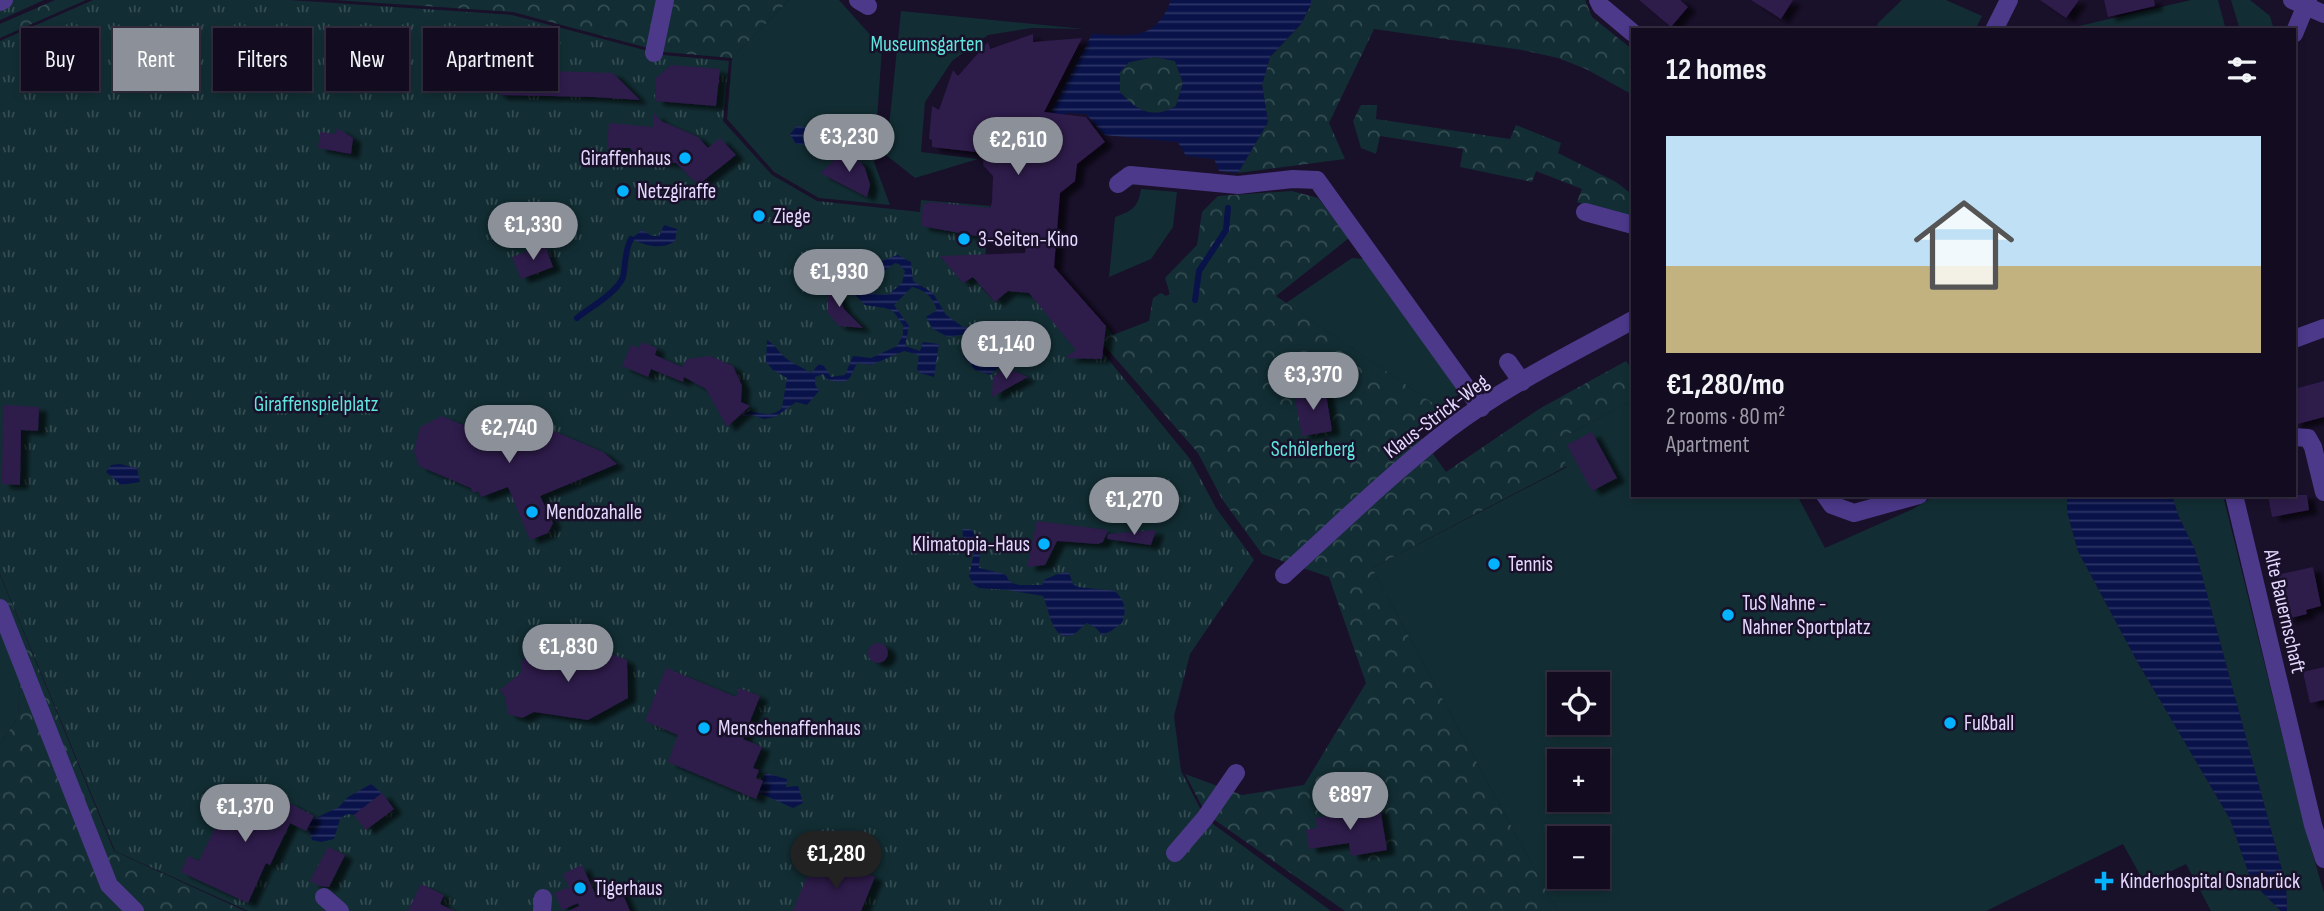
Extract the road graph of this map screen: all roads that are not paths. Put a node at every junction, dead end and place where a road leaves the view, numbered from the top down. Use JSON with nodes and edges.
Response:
{"nodes":[{"id":1,"x":665,"y":0,"type":"edge"},
{"id":2,"x":1598,"y":0,"type":"edge"},
{"id":3,"x":2009,"y":0,"type":"edge"},
{"id":4,"x":2302,"y":2,"type":"edge"},
{"id":5,"x":2324,"y":15,"type":"edge"},
{"id":6,"x":1995,"y":28,"type":"edge"},
{"id":7,"x":2296,"y":28,"type":"edge"},
{"id":8,"x":1631,"y":31,"type":"edge"},
{"id":9,"x":654,"y":53,"type":"dead end"},
{"id":10,"x":1118,"y":184,"type":"dead end"},
{"id":11,"x":1585,"y":212,"type":"dead end"},
{"id":12,"x":1631,"y":224,"type":"edge"},
{"id":13,"x":1631,"y":321,"type":"edge"},
{"id":14,"x":2324,"y":328,"type":"edge"},
{"id":15,"x":2296,"y":338,"type":"edge"},
{"id":16,"x":1508,"y":362,"type":"dead end"},
{"id":17,"x":1522,"y":382,"type":"junction"},
{"id":18,"x":1481,"y":408,"type":"junction"},
{"id":19,"x":2296,"y":437,"type":"edge"},
{"id":20,"x":2324,"y":492,"type":"edge"},
{"id":21,"x":1826,"y":497,"type":"edge"},
{"id":22,"x":1912,"y":497,"type":"edge"},
{"id":23,"x":2235,"y":497,"type":"edge"},
{"id":24,"x":1284,"y":575,"type":"dead end"},
{"id":25,"x":0,"y":608,"type":"edge"},
{"id":26,"x":1236,"y":773,"type":"dead end"},
{"id":27,"x":1175,"y":853,"type":"dead end"},
{"id":28,"x":2324,"y":859,"type":"edge"},
{"id":29,"x":324,"y":897,"type":"dead end"},
{"id":30,"x":135,"y":911,"type":"edge"},
{"id":31,"x":340,"y":911,"type":"edge"}],
"edges":[{"from":1,"to":9,"type":"street"},
{"from":2,"to":8,"type":"street"},
{"from":3,"to":6,"type":"street"},
{"from":4,"to":5,"type":"street"},
{"from":4,"to":7,"type":"street"},
{"from":10,"to":18,"type":"street"},
{"from":11,"to":12,"type":"street"},
{"from":13,"to":17,"type":"street","name":"Klaus-Strick-Weg"},
{"from":14,"to":15,"type":"street"},
{"from":16,"to":17,"type":"street"},
{"from":17,"to":18,"type":"street","name":"Klaus-Strick-Weg"},
{"from":18,"to":24,"type":"street","name":"Klaus-Strick-Weg"},
{"from":19,"to":20,"type":"street"},
{"from":21,"to":22,"type":"street"},
{"from":23,"to":28,"type":"street","name":"Alte Bauernschaft"},
{"from":25,"to":30,"type":"street"},
{"from":26,"to":27,"type":"street"},
{"from":29,"to":31,"type":"street"}]}
